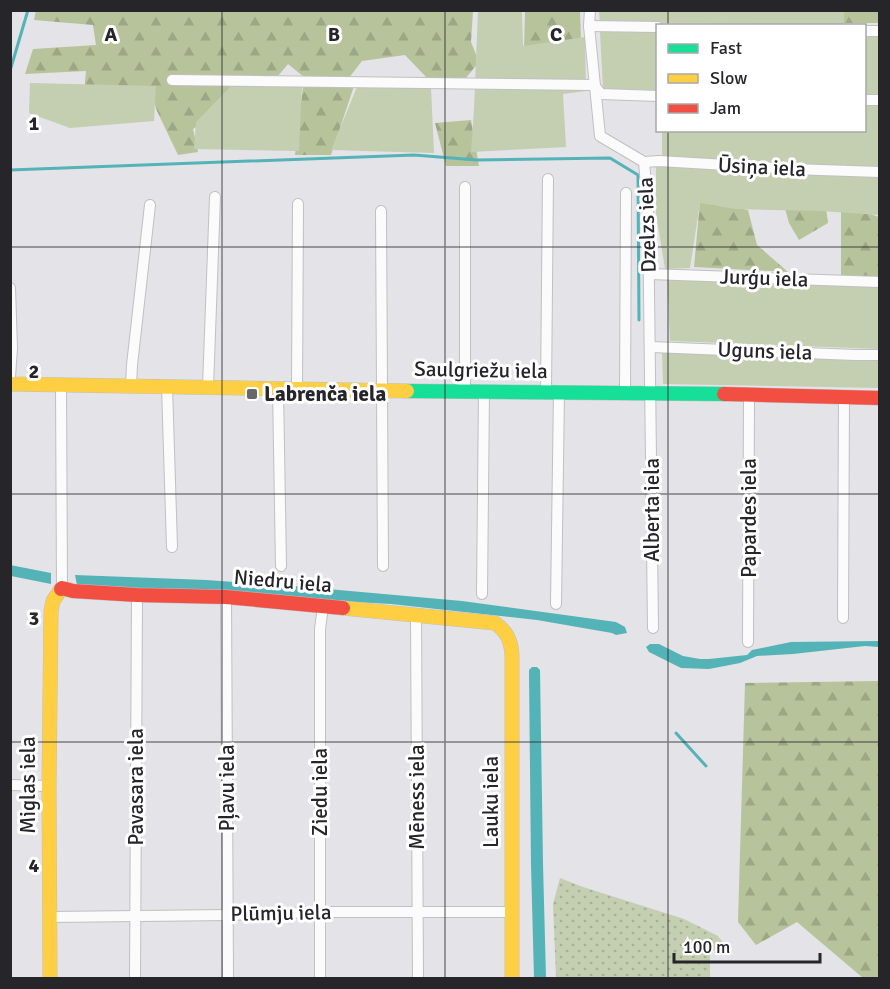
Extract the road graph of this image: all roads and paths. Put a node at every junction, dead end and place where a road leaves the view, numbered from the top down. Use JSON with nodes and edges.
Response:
{"nodes":[{"id":1,"x":590,"y":10,"type":"edge"},
{"id":2,"x":589,"y":27,"type":"junction"},
{"id":3,"x":656,"y":27,"type":"edge"},
{"id":4,"x":172,"y":80,"type":"dead end"},
{"id":5,"x":594,"y":85,"type":"junction"},
{"id":6,"x":656,"y":96,"type":"edge"},
{"id":7,"x":644,"y":162,"type":"junction"},
{"id":8,"x":879,"y":172,"type":"edge"},
{"id":9,"x":548,"y":179,"type":"dead end"},
{"id":10,"x":465,"y":187,"type":"dead end"},
{"id":11,"x":626,"y":193,"type":"dead end"},
{"id":12,"x":215,"y":197,"type":"dead end"},
{"id":13,"x":298,"y":204,"type":"dead end"},
{"id":14,"x":150,"y":205,"type":"dead end"},
{"id":15,"x":381,"y":211,"type":"dead end"},
{"id":16,"x":649,"y":274,"type":"junction"},
{"id":17,"x":879,"y":282,"type":"edge"},
{"id":18,"x":10,"y":288,"type":"edge"},
{"id":19,"x":651,"y":346,"type":"junction"},
{"id":20,"x":879,"y":355,"type":"edge"},
{"id":21,"x":10,"y":377,"type":"edge"},
{"id":22,"x":10,"y":384,"type":"edge"},
{"id":23,"x":61,"y":384,"type":"junction"},
{"id":24,"x":131,"y":386,"type":"junction"},
{"id":25,"x":167,"y":386,"type":"junction"},
{"id":26,"x":208,"y":387,"type":"junction"},
{"id":27,"x":278,"y":388,"type":"junction"},
{"id":28,"x":297,"y":388,"type":"junction"},
{"id":29,"x":383,"y":390,"type":"junction"},
{"id":30,"x":465,"y":391,"type":"junction"},
{"id":31,"x":484,"y":391,"type":"junction"},
{"id":32,"x":552,"y":392,"type":"junction"},
{"id":33,"x":625,"y":392,"type":"junction"},
{"id":34,"x":651,"y":392,"type":"junction"},
{"id":35,"x":749,"y":394,"type":"junction"},
{"id":36,"x":844,"y":397,"type":"junction"},
{"id":37,"x":879,"y":398,"type":"edge"},
{"id":38,"x":172,"y":547,"type":"dead end"},
{"id":39,"x":281,"y":566,"type":"dead end"},
{"id":40,"x":382,"y":566,"type":"dead end"},
{"id":41,"x":60,"y":590,"type":"junction"},
{"id":42,"x":482,"y":594,"type":"dead end"},
{"id":43,"x":137,"y":595,"type":"junction"},
{"id":44,"x":226,"y":597,"type":"junction"},
{"id":45,"x":556,"y":604,"type":"dead end"},
{"id":46,"x":323,"y":606,"type":"junction"},
{"id":47,"x":416,"y":615,"type":"junction"},
{"id":48,"x":843,"y":618,"type":"dead end"},
{"id":49,"x":504,"y":628,"type":"joint"},
{"id":50,"x":653,"y":628,"type":"dead end"},
{"id":51,"x":748,"y":642,"type":"dead end"},
{"id":52,"x":10,"y":784,"type":"edge"},
{"id":53,"x":49,"y":786,"type":"junction"},
{"id":54,"x":320,"y":912,"type":"junction"},
{"id":55,"x":418,"y":912,"type":"junction"},
{"id":56,"x":512,"y":912,"type":"junction"},
{"id":57,"x":228,"y":915,"type":"junction"},
{"id":58,"x":50,"y":916,"type":"junction"},
{"id":59,"x":135,"y":916,"type":"junction"},
{"id":60,"x":50,"y":978,"type":"edge"},
{"id":61,"x":135,"y":978,"type":"edge"},
{"id":62,"x":228,"y":978,"type":"edge"},
{"id":63,"x":320,"y":978,"type":"edge"},
{"id":64,"x":418,"y":978,"type":"edge"},
{"id":65,"x":512,"y":978,"type":"edge"}],
"edges":[{"from":1,"to":2,"type":"street","name":"Dzelzs iela"},
{"from":2,"to":3,"type":"street"},
{"from":2,"to":5,"type":"street","name":"Dzelzs iela"},
{"from":4,"to":5,"type":"street"},
{"from":5,"to":6,"type":"street"},
{"from":5,"to":7,"type":"street","name":"Dzelzs iela"},
{"from":7,"to":8,"type":"street","name":"Ūsiņa iela"},
{"from":7,"to":16,"type":"street","name":"Dzelzs iela"},
{"from":9,"to":32,"type":"street"},
{"from":10,"to":30,"type":"street"},
{"from":11,"to":33,"type":"street"},
{"from":12,"to":26,"type":"street"},
{"from":13,"to":28,"type":"street"},
{"from":14,"to":24,"type":"street"},
{"from":15,"to":29,"type":"street"},
{"from":16,"to":17,"type":"street","name":"Jurģu iela"},
{"from":16,"to":19,"type":"street","name":"Dzelzs iela"},
{"from":18,"to":21,"type":"street"},
{"from":19,"to":20,"type":"street","name":"Uguns iela"},
{"from":19,"to":34,"type":"street","name":"Dzelzs iela"},
{"from":22,"to":23,"type":"street","name":"Saulgriežu iela"},
{"from":23,"to":24,"type":"street","name":"Saulgriežu iela"},
{"from":23,"to":41,"type":"street"},
{"from":24,"to":25,"type":"street","name":"Saulgriežu iela"},
{"from":25,"to":26,"type":"street","name":"Saulgriežu iela"},
{"from":25,"to":38,"type":"street"},
{"from":26,"to":27,"type":"street","name":"Saulgriežu iela"},
{"from":27,"to":28,"type":"street","name":"Saulgriežu iela"},
{"from":27,"to":39,"type":"street"},
{"from":28,"to":29,"type":"street","name":"Saulgriežu iela"},
{"from":29,"to":30,"type":"street","name":"Saulgriežu iela"},
{"from":29,"to":40,"type":"street"},
{"from":30,"to":31,"type":"street","name":"Saulgriežu iela"},
{"from":31,"to":32,"type":"street","name":"Saulgriežu iela"},
{"from":31,"to":42,"type":"street"},
{"from":32,"to":33,"type":"street","name":"Saulgriežu iela"},
{"from":32,"to":45,"type":"street"},
{"from":33,"to":34,"type":"street","name":"Saulgriežu iela"},
{"from":34,"to":35,"type":"street","name":"Saulgriežu iela"},
{"from":34,"to":50,"type":"street","name":"Alberta iela"},
{"from":35,"to":36,"type":"street","name":"Saulgriežu iela"},
{"from":35,"to":51,"type":"street","name":"Papardes iela"},
{"from":36,"to":37,"type":"street","name":"Saulgriežu iela"},
{"from":36,"to":48,"type":"street"},
{"from":41,"to":43,"type":"street","name":"Niedru iela"},
{"from":41,"to":53,"type":"street","name":"Miglas iela"},
{"from":43,"to":44,"type":"street","name":"Niedru iela"},
{"from":43,"to":59,"type":"street","name":"Pavasara iela"},
{"from":44,"to":46,"type":"street","name":"Niedru iela"},
{"from":44,"to":57,"type":"street","name":"Pļavu iela"},
{"from":46,"to":47,"type":"street","name":"Niedru iela"},
{"from":46,"to":54,"type":"street","name":"Ziedu iela"},
{"from":47,"to":49,"type":"street","name":"Niedru iela"},
{"from":47,"to":55,"type":"street","name":"Mēness iela"},
{"from":49,"to":56,"type":"street","name":"Lauku iela"},
{"from":52,"to":53,"type":"street"},
{"from":53,"to":58,"type":"street","name":"Miglas iela"},
{"from":54,"to":55,"type":"street","name":"Plūmju iela"},
{"from":54,"to":57,"type":"street","name":"Plūmju iela"},
{"from":54,"to":63,"type":"street","name":"Ziedu iela"},
{"from":55,"to":56,"type":"street","name":"Plūmju iela"},
{"from":55,"to":64,"type":"street","name":"Mēness iela"},
{"from":56,"to":65,"type":"street","name":"Lauku iela"},
{"from":57,"to":59,"type":"street","name":"Plūmju iela"},
{"from":57,"to":62,"type":"street","name":"Pļavu iela"},
{"from":58,"to":59,"type":"street","name":"Plūmju iela"},
{"from":58,"to":60,"type":"street","name":"Miglas iela"},
{"from":59,"to":61,"type":"street","name":"Pavasara iela"}]}
